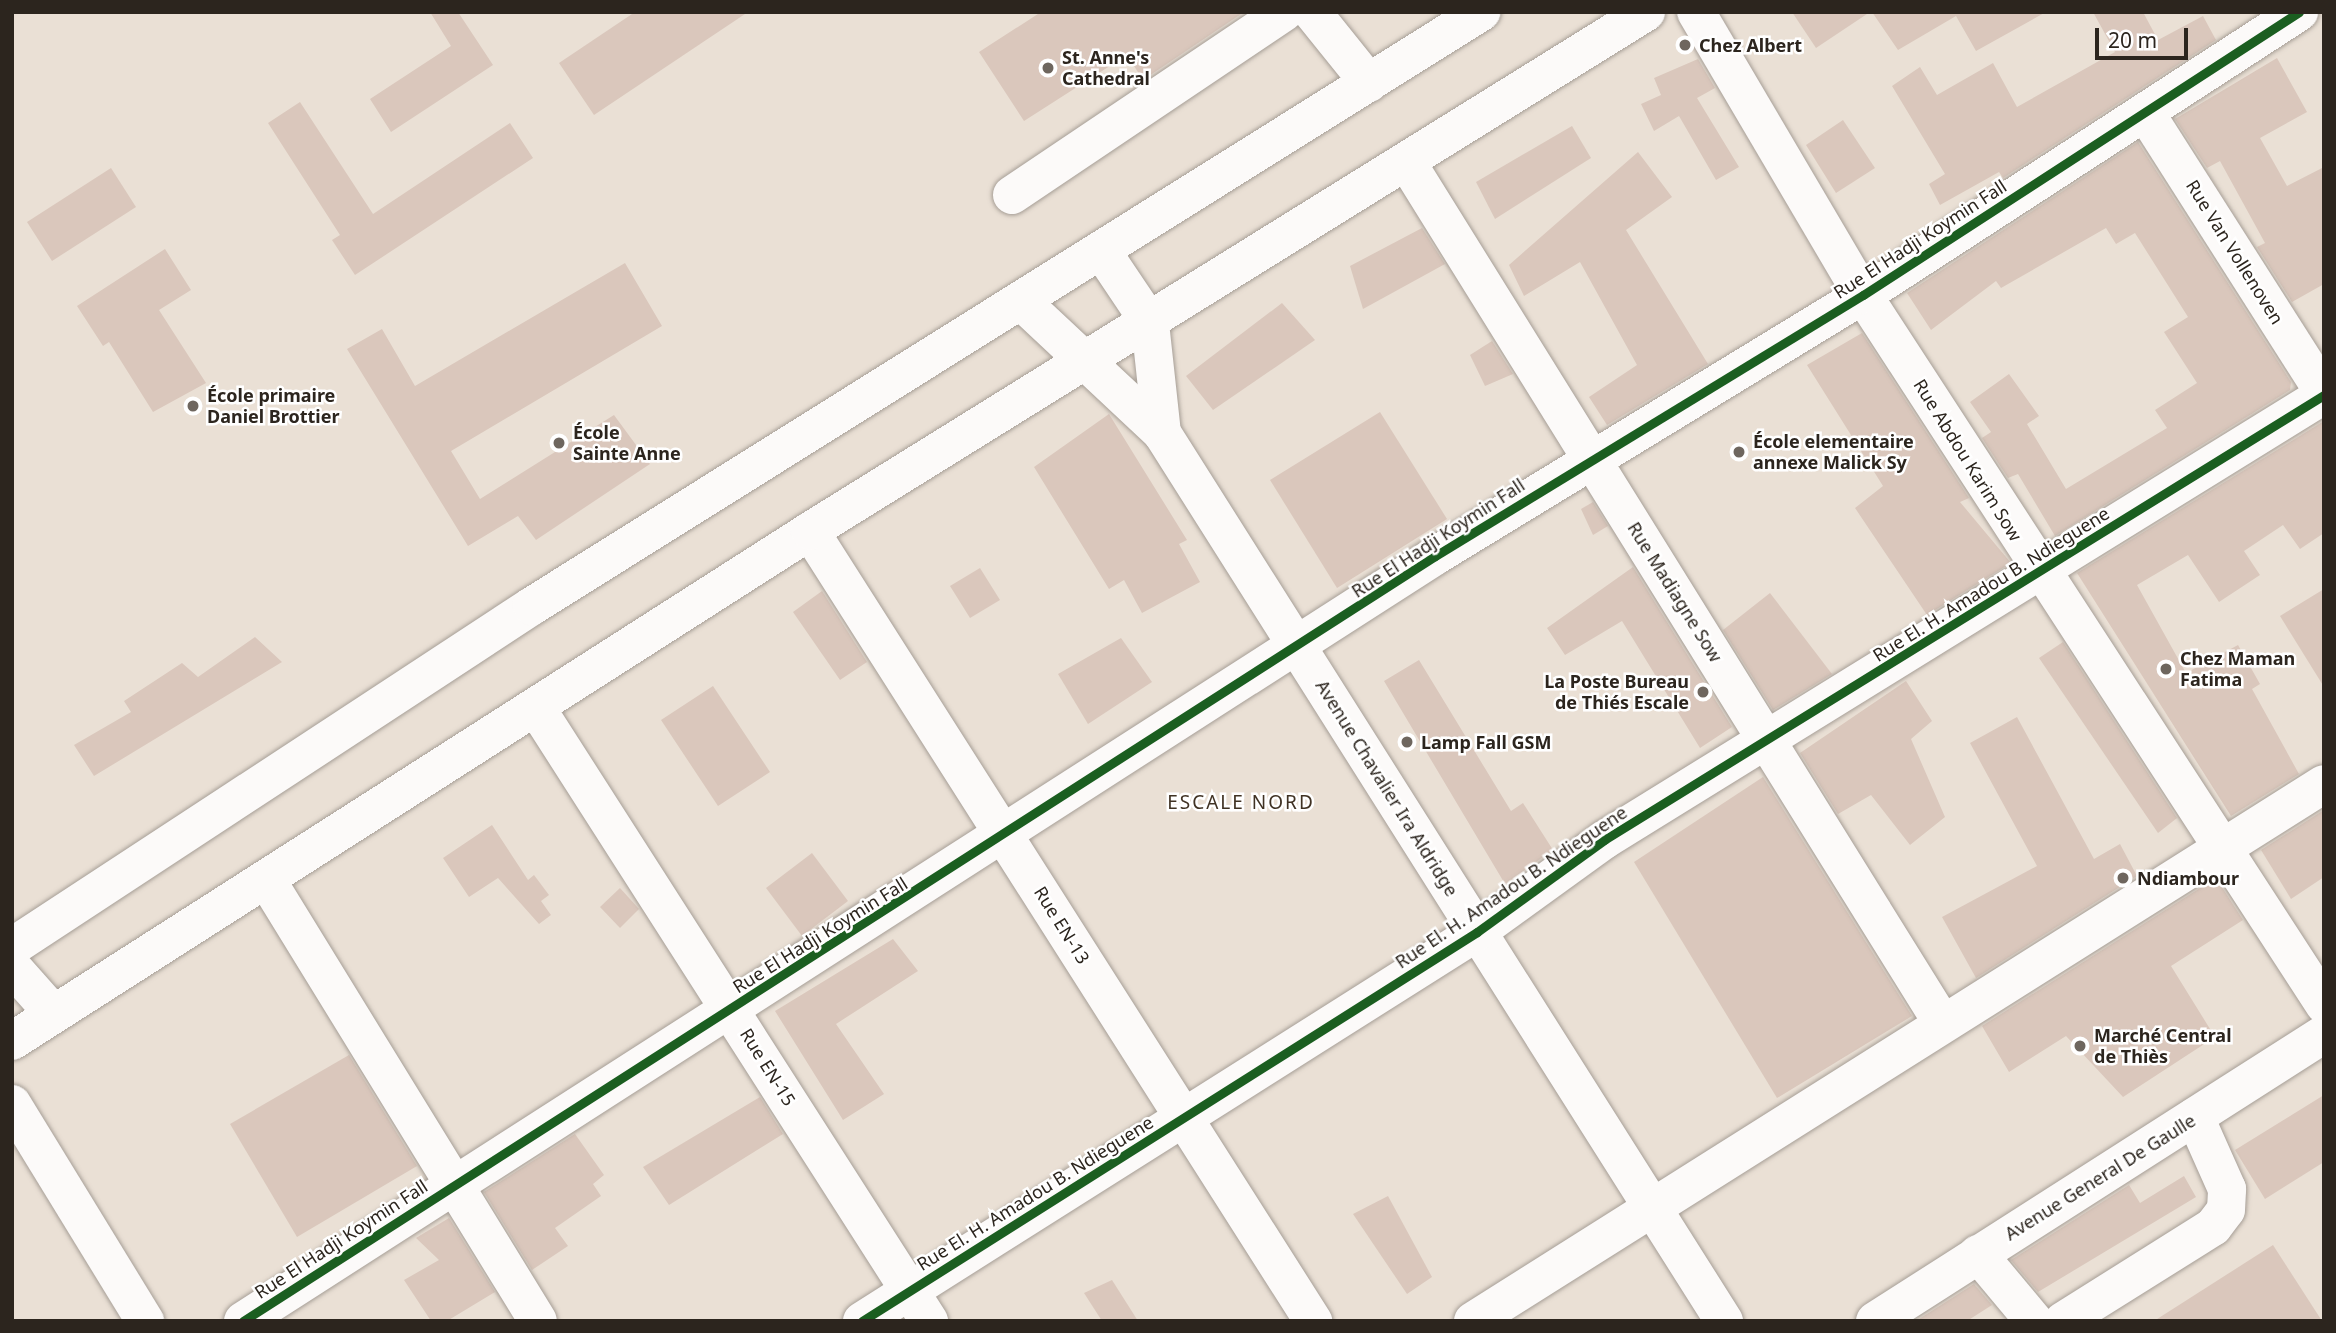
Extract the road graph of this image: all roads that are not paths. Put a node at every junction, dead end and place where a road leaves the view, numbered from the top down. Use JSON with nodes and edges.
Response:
{"nodes":[{"id":1,"x":1284,"y":12,"type":"edge"},
{"id":2,"x":1312,"y":12,"type":"edge"},
{"id":3,"x":1482,"y":12,"type":"edge"},
{"id":4,"x":1646,"y":12,"type":"edge"},
{"id":5,"x":1696,"y":12,"type":"edge"},
{"id":6,"x":2299,"y":12,"type":"edge"},
{"id":7,"x":1369,"y":83,"type":"junction"},
{"id":8,"x":2145,"y":112,"type":"junction"},
{"id":9,"x":1408,"y":164,"type":"junction"},
{"id":10,"x":1012,"y":195,"type":"dead end"},
{"id":11,"x":1101,"y":250,"type":"junction"},
{"id":12,"x":1863,"y":295,"type":"junction"},
{"id":13,"x":1021,"y":301,"type":"junction"},
{"id":14,"x":1150,"y":323,"type":"junction"},
{"id":15,"x":1083,"y":363,"type":"junction"},
{"id":16,"x":2324,"y":394,"type":"edge"},
{"id":17,"x":1162,"y":433,"type":"junction"},
{"id":18,"x":1591,"y":459,"type":"junction"},
{"id":19,"x":810,"y":531,"type":"junction"},
{"id":20,"x":2040,"y":573,"type":"junction"},
{"id":21,"x":1299,"y":648,"type":"junction"},
{"id":22,"x":537,"y":709,"type":"junction"},
{"id":23,"x":1770,"y":742,"type":"junction"},
{"id":24,"x":2324,"y":784,"type":"edge"},
{"id":25,"x":1005,"y":836,"type":"junction"},
{"id":26,"x":2222,"y":848,"type":"junction"},
{"id":27,"x":268,"y":882,"type":"junction"},
{"id":28,"x":1477,"y":932,"type":"junction"},
{"id":29,"x":12,"y":947,"type":"edge"},
{"id":30,"x":12,"y":967,"type":"edge"},
{"id":31,"x":2324,"y":1004,"type":"edge"},
{"id":32,"x":732,"y":1010,"type":"junction"},
{"id":33,"x":53,"y":1013,"type":"junction"},
{"id":34,"x":1941,"y":1021,"type":"junction"},
{"id":35,"x":2324,"y":1034,"type":"edge"},
{"id":36,"x":14,"y":1036,"type":"edge"},
{"id":37,"x":12,"y":1104,"type":"edge"},
{"id":38,"x":1184,"y":1117,"type":"junction"},
{"id":39,"x":2194,"y":1117,"type":"junction"},
{"id":40,"x":453,"y":1187,"type":"junction"},
{"id":41,"x":1651,"y":1209,"type":"junction"},
{"id":42,"x":1978,"y":1254,"type":"junction"},
{"id":43,"x":919,"y":1306,"type":"edge"},
{"id":44,"x":145,"y":1321,"type":"edge"},
{"id":45,"x":243,"y":1321,"type":"edge"},
{"id":46,"x":538,"y":1321,"type":"edge"},
{"id":47,"x":862,"y":1321,"type":"edge"},
{"id":48,"x":1313,"y":1321,"type":"edge"},
{"id":49,"x":1473,"y":1321,"type":"edge"},
{"id":50,"x":1724,"y":1321,"type":"edge"},
{"id":51,"x":1875,"y":1321,"type":"edge"},
{"id":52,"x":2034,"y":1321,"type":"edge"},
{"id":53,"x":2063,"y":1321,"type":"edge"}],
"edges":[{"from":1,"to":10,"type":"street"},
{"from":2,"to":7,"type":"street"},
{"from":3,"to":7,"type":"street"},
{"from":4,"to":9,"type":"street"},
{"from":5,"to":12,"type":"street","name":"Rue Abdou Karim Sow"},
{"from":6,"to":8,"type":"street","name":"Rue El Hadji Koymin Fall"},
{"from":7,"to":11,"type":"street"},
{"from":8,"to":12,"type":"street","name":"Rue El Hadji Koymin Fall"},
{"from":8,"to":16,"type":"street","name":"Rue Van Vollenoven"},
{"from":9,"to":14,"type":"street"},
{"from":9,"to":18,"type":"street","name":"Rue Madiagne Sow"},
{"from":11,"to":13,"type":"street"},
{"from":11,"to":14,"type":"street"},
{"from":12,"to":18,"type":"street","name":"Rue El Hadji Koymin Fall"},
{"from":12,"to":20,"type":"street","name":"Rue Abdou Karim Sow"},
{"from":13,"to":15,"type":"street"},
{"from":13,"to":29,"type":"street"},
{"from":14,"to":15,"type":"street"},
{"from":14,"to":17,"type":"street"},
{"from":15,"to":17,"type":"street"},
{"from":15,"to":19,"type":"street"},
{"from":16,"to":20,"type":"street","name":"Rue El. H. Amadou B. Ndieguene"},
{"from":17,"to":21,"type":"street","name":"Avenue Chavalier Ira Aldridge"},
{"from":18,"to":21,"type":"street","name":"Rue El Hadji Koymin Fall"},
{"from":18,"to":23,"type":"street","name":"Rue Madiagne Sow"},
{"from":19,"to":22,"type":"street"},
{"from":19,"to":25,"type":"street","name":"Rue EN-13"},
{"from":20,"to":23,"type":"street","name":"Rue El. H. Amadou B. Ndieguene"},
{"from":20,"to":26,"type":"street","name":"Rue Abdou Karim Sow"},
{"from":21,"to":25,"type":"street","name":"Rue El Hadji Koymin Fall"},
{"from":21,"to":28,"type":"street","name":"Avenue Chavalier Ira Aldridge"},
{"from":22,"to":27,"type":"street"},
{"from":22,"to":32,"type":"street","name":"Rue EN-15"},
{"from":23,"to":28,"type":"street","name":"Rue El. H. Amadou B. Ndieguene"},
{"from":23,"to":34,"type":"street","name":"Rue Madiagne Sow"},
{"from":24,"to":26,"type":"street"},
{"from":25,"to":32,"type":"street","name":"Rue El Hadji Koymin Fall"},
{"from":25,"to":38,"type":"street","name":"Rue EN-13"},
{"from":26,"to":31,"type":"street","name":"Rue Abdou Karim Sow"},
{"from":26,"to":34,"type":"street"},
{"from":27,"to":33,"type":"street"},
{"from":27,"to":40,"type":"street"},
{"from":28,"to":38,"type":"street","name":"Rue El. H. Amadou B. Ndieguene"},
{"from":28,"to":41,"type":"street","name":"Avenue Chavalier Ira Aldridge"},
{"from":30,"to":33,"type":"street"},
{"from":32,"to":40,"type":"street","name":"Rue El Hadji Koymin Fall"},
{"from":32,"to":43,"type":"street","name":"Rue EN-15"},
{"from":33,"to":36,"type":"street"},
{"from":34,"to":41,"type":"street"},
{"from":35,"to":39,"type":"street","name":"Avenue General De Gaulle"},
{"from":37,"to":44,"type":"street"},
{"from":38,"to":43,"type":"street","name":"Rue El. H. Amadou B. Ndieguene"},
{"from":38,"to":48,"type":"street","name":"Rue EN-13"},
{"from":39,"to":42,"type":"street","name":"Avenue General De Gaulle"},
{"from":39,"to":53,"type":"street"},
{"from":40,"to":45,"type":"street","name":"Rue El Hadji Koymin Fall"},
{"from":40,"to":46,"type":"street"},
{"from":41,"to":49,"type":"street"},
{"from":41,"to":50,"type":"street","name":"Avenue Chavalier Ira Aldridge"},
{"from":42,"to":51,"type":"street","name":"Avenue General De Gaulle"},
{"from":42,"to":52,"type":"street"},
{"from":43,"to":47,"type":"street","name":"Rue El. H. Amadou B. Ndieguene"}]}
